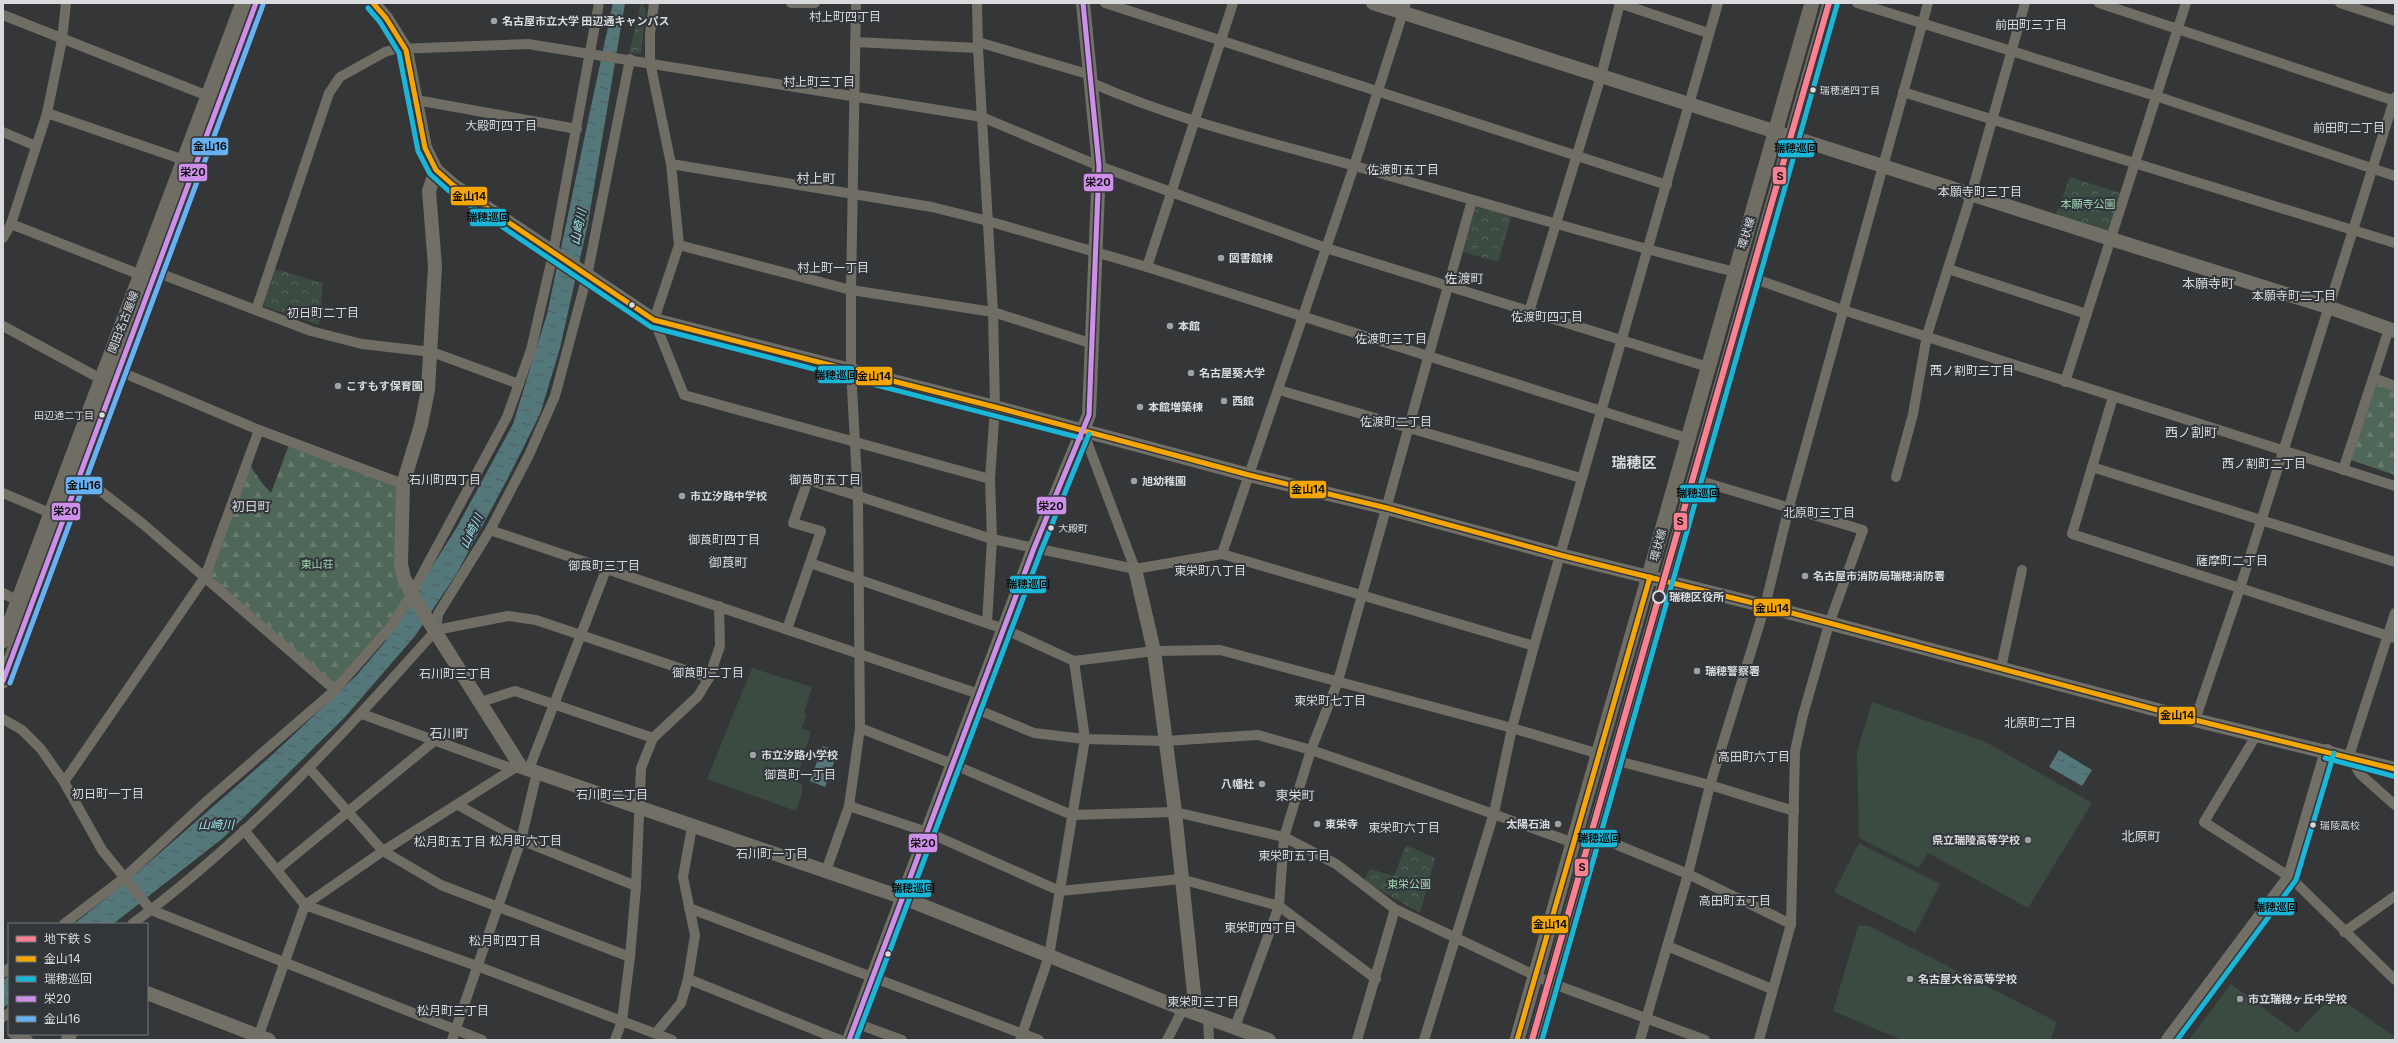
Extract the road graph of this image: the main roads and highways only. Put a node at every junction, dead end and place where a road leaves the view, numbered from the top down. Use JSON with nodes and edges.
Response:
{"nodes":[{"id":1,"x":243,"y":3,"type":"edge"},
{"id":2,"x":256,"y":3,"type":"edge"},
{"id":3,"x":1812,"y":3,"type":"edge"},
{"id":4,"x":1830,"y":3,"type":"edge"},
{"id":5,"x":72,"y":476,"type":"junction"},
{"id":6,"x":24,"y":604,"type":"junction"},
{"id":7,"x":3,"y":641,"type":"edge"},
{"id":8,"x":3,"y":681,"type":"edge"},
{"id":9,"x":1517,"y":1040,"type":"edge"},
{"id":10,"x":1535,"y":1040,"type":"edge"}],
"edges":[{"from":1,"to":5,"type":"main road","name":"関田名古屋線"},
{"from":2,"to":5,"type":"main road","name":"関田名古屋線"},
{"from":3,"to":9,"type":"main road","name":"環状線"},
{"from":4,"to":10,"type":"main road","name":"環状線"},
{"from":5,"to":6,"type":"main road","name":"関田名古屋線"},
{"from":5,"to":6,"type":"main road","name":"関田名古屋線"},
{"from":6,"to":7,"type":"main road","name":"関田名古屋線"},
{"from":6,"to":8,"type":"main road","name":"関田名古屋線"}]}
